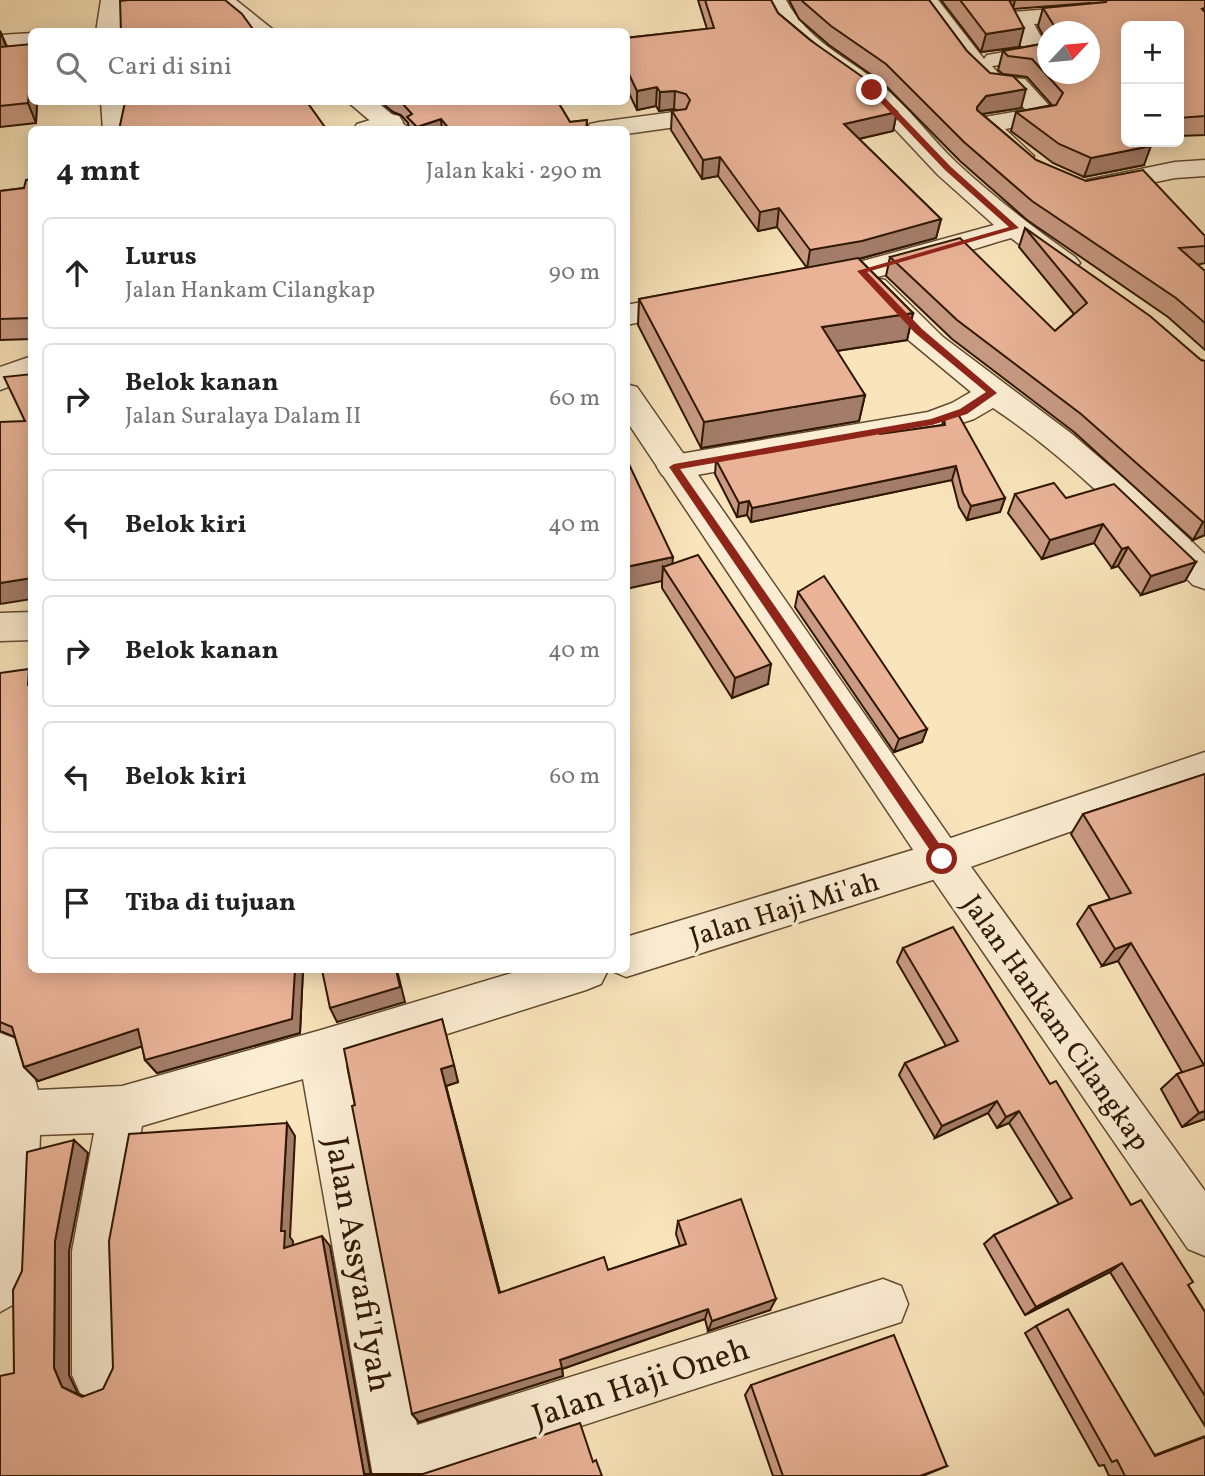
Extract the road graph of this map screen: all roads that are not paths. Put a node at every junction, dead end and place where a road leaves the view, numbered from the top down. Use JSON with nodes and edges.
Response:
{"nodes":[{"id":1,"x":113,"y":0,"type":"edge"},
{"id":2,"x":221,"y":0,"type":"edge"},
{"id":3,"x":774,"y":0,"type":"edge"},
{"id":4,"x":926,"y":0,"type":"edge"},
{"id":5,"x":1091,"y":13,"type":"edge"},
{"id":6,"x":104,"y":28,"type":"edge"},
{"id":7,"x":259,"y":28,"type":"edge"},
{"id":8,"x":28,"y":40,"type":"edge"},
{"id":9,"x":0,"y":42,"type":"edge"},
{"id":10,"x":974,"y":63,"type":"junction"},
{"id":11,"x":114,"y":105,"type":"edge"},
{"id":12,"x":364,"y":105,"type":"edge"},
{"id":13,"x":674,"y":120,"type":"edge"},
{"id":14,"x":116,"y":126,"type":"edge"},
{"id":15,"x":384,"y":126,"type":"edge"},
{"id":16,"x":629,"y":126,"type":"edge"},
{"id":17,"x":1205,"y":169,"type":"edge"},
{"id":18,"x":1042,"y":171,"type":"edge"},
{"id":19,"x":1074,"y":186,"type":"edge"},
{"id":20,"x":1015,"y":228,"type":"junction"},
{"id":21,"x":861,"y":271,"type":"junction"},
{"id":22,"x":1090,"y":281,"type":"edge"},
{"id":23,"x":796,"y":283,"type":"edge"},
{"id":24,"x":718,"y":298,"type":"edge"},
{"id":25,"x":630,"y":315,"type":"edge"},
{"id":26,"x":28,"y":368,"type":"edge"},
{"id":27,"x":0,"y":379,"type":"edge"},
{"id":28,"x":993,"y":393,"type":"junction"},
{"id":29,"x":630,"y":401,"type":"edge"},
{"id":30,"x":674,"y":467,"type":"junction"},
{"id":31,"x":1205,"y":576,"type":"edge"},
{"id":32,"x":28,"y":626,"type":"edge"},
{"id":33,"x":0,"y":627,"type":"edge"},
{"id":34,"x":1205,"y":768,"type":"edge"},
{"id":35,"x":942,"y":859,"type":"junction"},
{"id":36,"x":630,"y":956,"type":"edge"},
{"id":37,"x":576,"y":973,"type":"edge"},
{"id":38,"x":321,"y":1052,"type":"junction"},
{"id":39,"x":0,"y":1055,"type":"edge"},
{"id":40,"x":122,"y":1109,"type":"junction"},
{"id":41,"x":20,"y":1113,"type":"junction"},
{"id":42,"x":1205,"y":1232,"type":"edge"},
{"id":43,"x":0,"y":1287,"type":"edge"},
{"id":44,"x":883,"y":1304,"type":"dead end"},
{"id":45,"x":98,"y":1375,"type":"dead end"},
{"id":46,"x":398,"y":1467,"type":"edge"}],
"edges":[{"from":1,"to":6,"type":"street"},
{"from":2,"to":7,"type":"street"},
{"from":3,"to":20,"type":"street"},
{"from":4,"to":10,"type":"street"},
{"from":5,"to":10,"type":"street"},
{"from":8,"to":9,"type":"street"},
{"from":10,"to":18,"type":"street"},
{"from":11,"to":14,"type":"street"},
{"from":12,"to":15,"type":"street"},
{"from":13,"to":16,"type":"street"},
{"from":17,"to":19,"type":"street"},
{"from":20,"to":21,"type":"street"},
{"from":20,"to":22,"type":"street"},
{"from":21,"to":23,"type":"street"},
{"from":21,"to":28,"type":"street"},
{"from":24,"to":25,"type":"street"},
{"from":26,"to":27,"type":"street"},
{"from":28,"to":30,"type":"street"},
{"from":28,"to":31,"type":"street"},
{"from":29,"to":30,"type":"street","name":"Jalan Hankam Cilangkap"},
{"from":30,"to":35,"type":"street","name":"Jalan Hankam Cilangkap"},
{"from":32,"to":33,"type":"street"},
{"from":34,"to":35,"type":"street","name":"Jalan Haji Mi'ah"},
{"from":35,"to":36,"type":"street","name":"Jalan Haji Mi'ah"},
{"from":35,"to":42,"type":"street","name":"Jalan Hankam Cilangkap"},
{"from":37,"to":38,"type":"street"},
{"from":38,"to":40,"type":"street"},
{"from":38,"to":46,"type":"street","name":"Jalan Assyafi'Iyah"},
{"from":39,"to":41,"type":"street"},
{"from":40,"to":41,"type":"street"},
{"from":40,"to":45,"type":"street"},
{"from":41,"to":43,"type":"street"},
{"from":44,"to":46,"type":"street","name":"Jalan Haji Oneh"}]}
